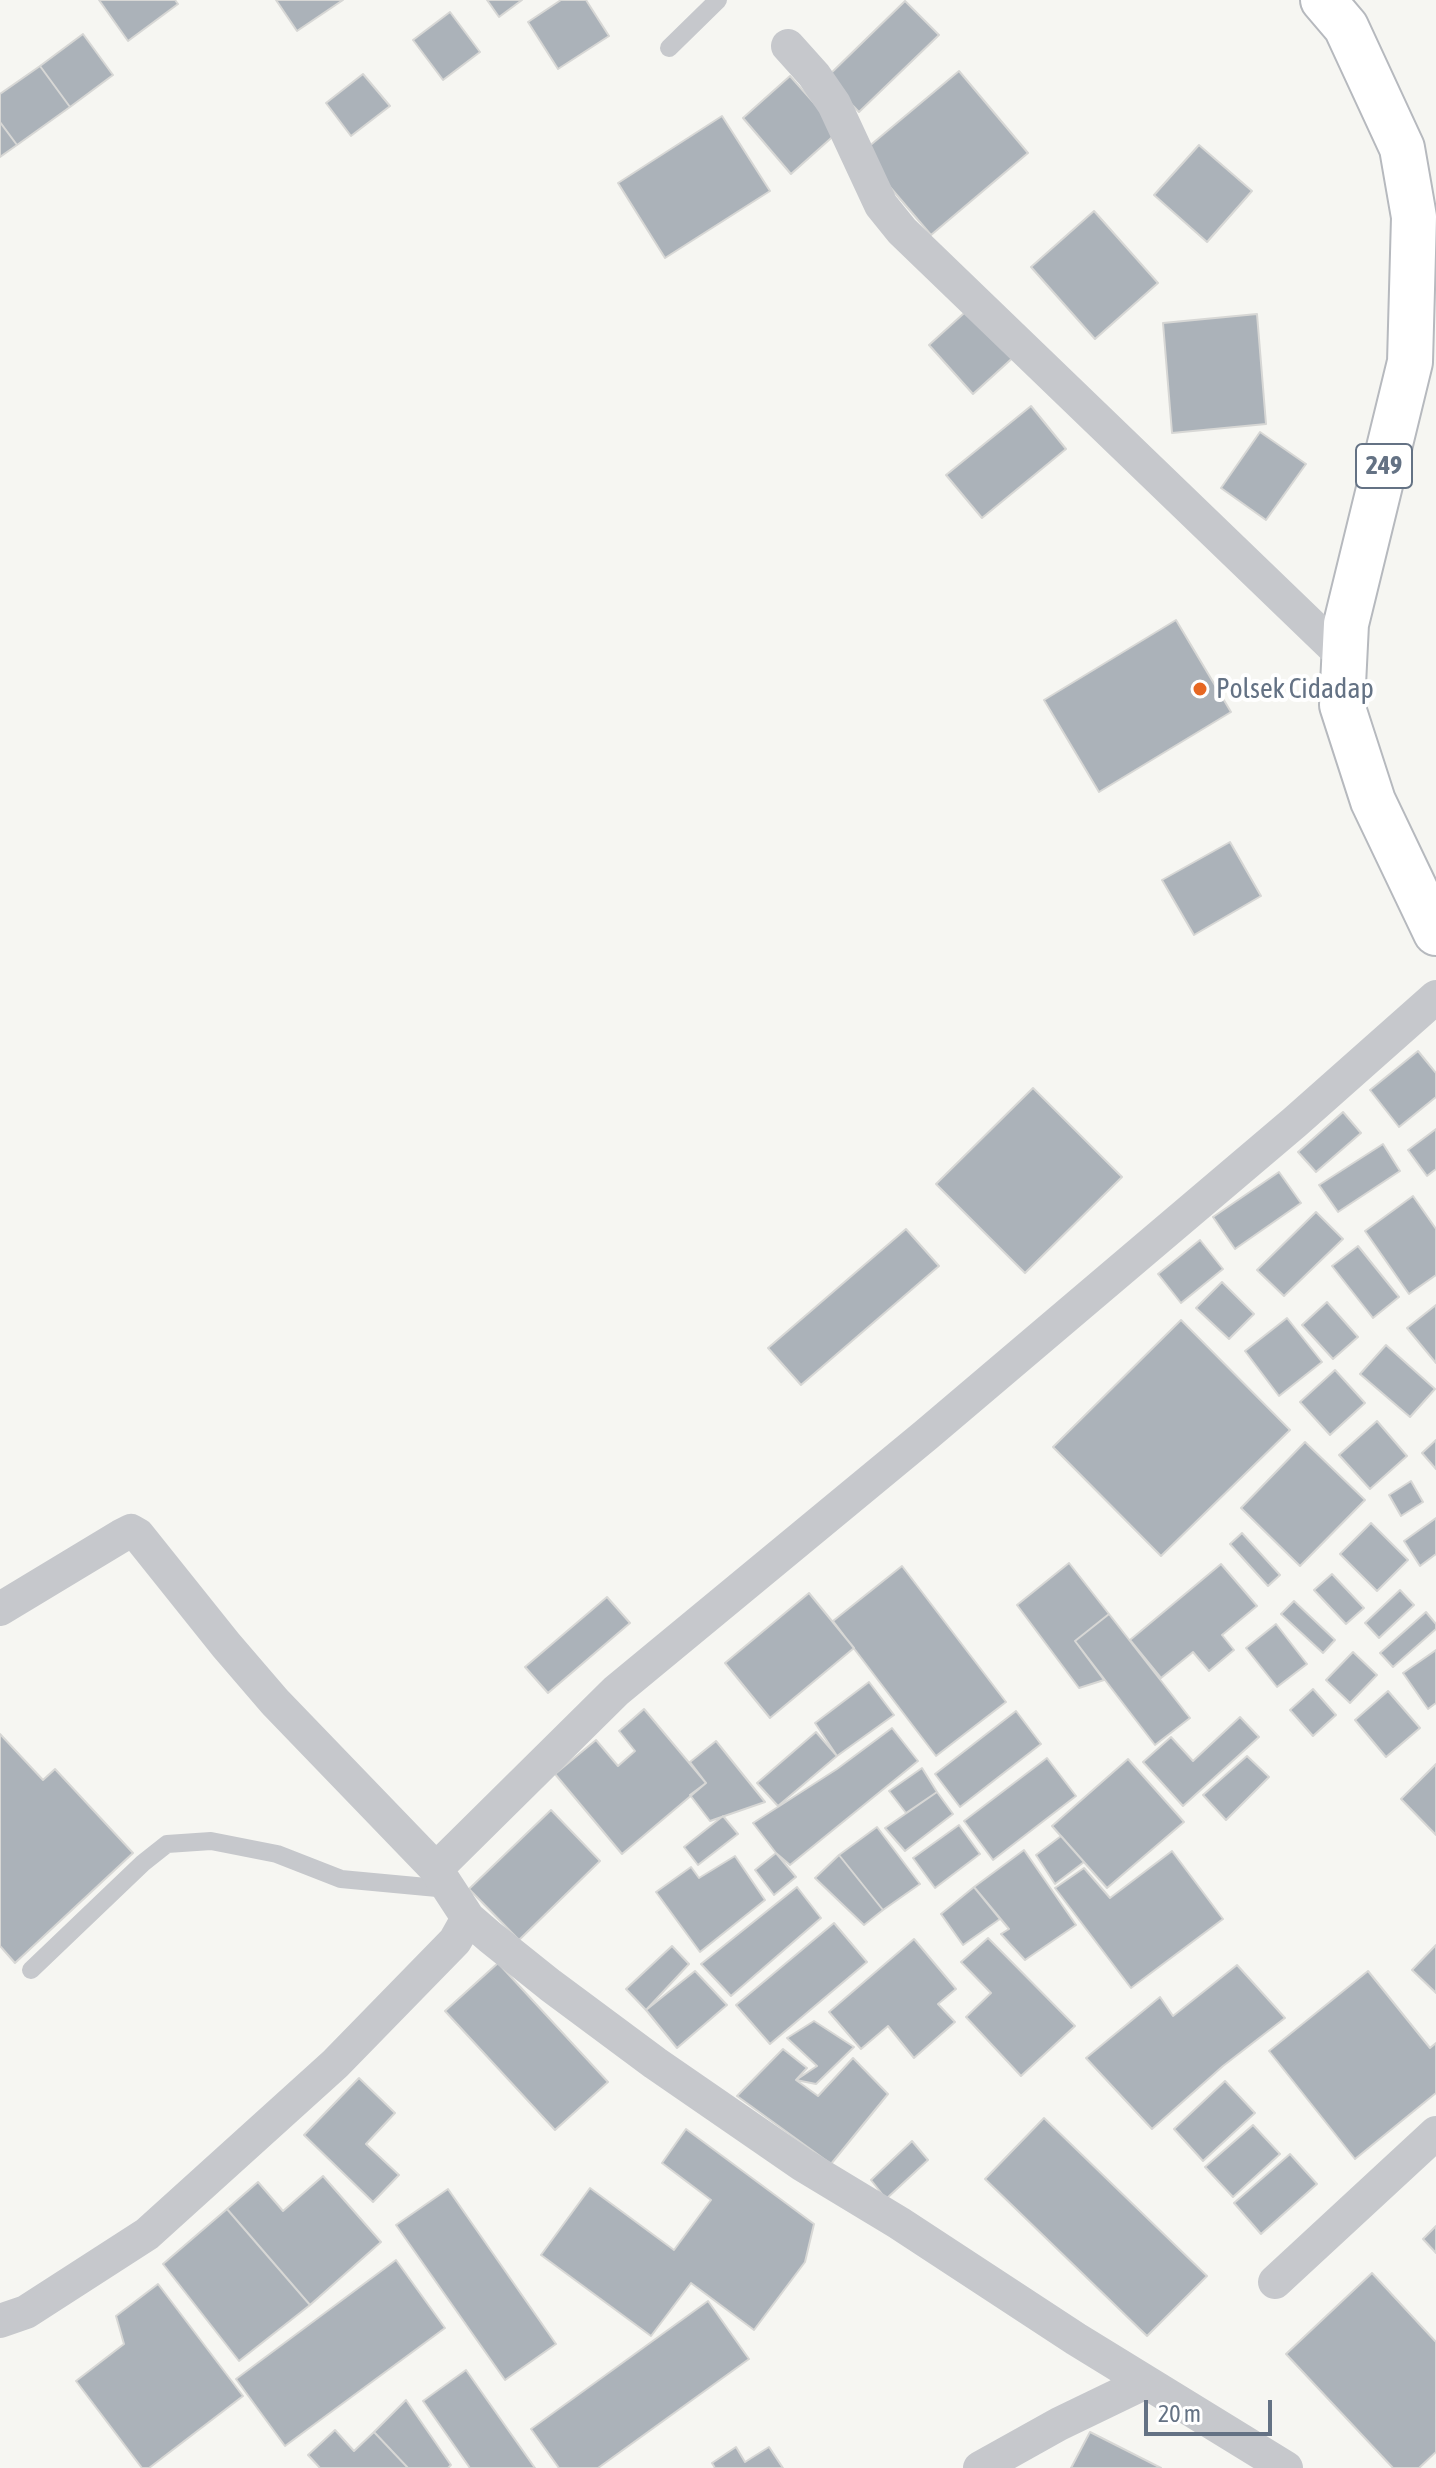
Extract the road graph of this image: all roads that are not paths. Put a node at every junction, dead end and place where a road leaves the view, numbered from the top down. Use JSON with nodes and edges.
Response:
{"nodes":[{"id":1,"x":718,"y":0,"type":"edge"},
{"id":2,"x":1323,"y":0,"type":"edge"},
{"id":3,"x":788,"y":46,"type":"dead end"},
{"id":4,"x":669,"y":48,"type":"dead end"},
{"id":5,"x":1344,"y":657,"type":"junction"},
{"id":6,"x":1436,"y":933,"type":"edge"},
{"id":7,"x":1436,"y":997,"type":"edge"},
{"id":8,"x":0,"y":1609,"type":"edge"},
{"id":9,"x":442,"y":1879,"type":"junction"},
{"id":10,"x":468,"y":1918,"type":"junction"},
{"id":11,"x":31,"y":1970,"type":"dead end"},
{"id":12,"x":1436,"y":2133,"type":"edge"},
{"id":13,"x":1275,"y":2282,"type":"dead end"},
{"id":14,"x":0,"y":2321,"type":"edge"},
{"id":15,"x":1146,"y":2382,"type":"junction"},
{"id":16,"x":980,"y":2468,"type":"edge"},
{"id":17,"x":1286,"y":2468,"type":"edge"}],
"edges":[{"from":1,"to":4,"type":"lane"},
{"from":2,"to":5,"type":"main road","number":"249"},
{"from":3,"to":5,"type":"street"},
{"from":5,"to":6,"type":"main road","number":"249"},
{"from":7,"to":9,"type":"street"},
{"from":8,"to":9,"type":"street"},
{"from":9,"to":10,"type":"street"},
{"from":9,"to":11,"type":"lane"},
{"from":10,"to":14,"type":"street"},
{"from":10,"to":15,"type":"street"},
{"from":12,"to":13,"type":"street"},
{"from":15,"to":16,"type":"street"},
{"from":15,"to":17,"type":"street"}]}
